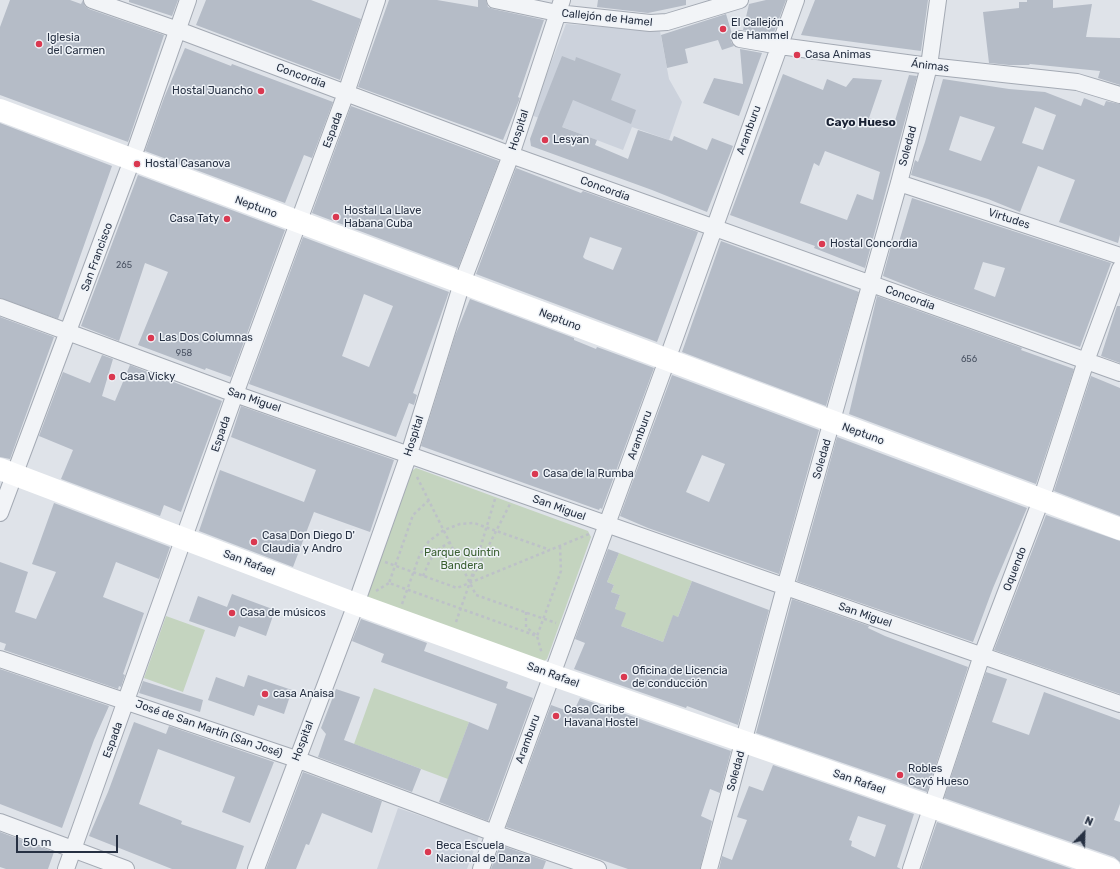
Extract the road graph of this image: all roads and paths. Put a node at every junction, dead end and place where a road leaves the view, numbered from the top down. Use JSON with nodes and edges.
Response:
{"nodes":[{"id":1,"x":92,"y":0,"type":"edge"},
{"id":2,"x":188,"y":0,"type":"edge"},
{"id":3,"x":377,"y":0,"type":"edge"},
{"id":4,"x":495,"y":0,"type":"edge"},
{"id":5,"x":740,"y":0,"type":"edge"},
{"id":6,"x":796,"y":0,"type":"edge"},
{"id":7,"x":938,"y":0,"type":"edge"},
{"id":8,"x":560,"y":6,"type":"edge"},
{"id":9,"x":178,"y":30,"type":"junction"},
{"id":10,"x":740,"y":39,"type":"dead end"},
{"id":11,"x":780,"y":46,"type":"junction"},
{"id":12,"x":930,"y":66,"type":"junction"},
{"id":13,"x":346,"y":93,"type":"junction"},
{"id":14,"x":1120,"y":95,"type":"edge"},
{"id":15,"x":0,"y":110,"type":"edge"},
{"id":16,"x":511,"y":155,"type":"junction"},
{"id":17,"x":132,"y":160,"type":"junction"},
{"id":18,"x":899,"y":183,"type":"junction"},
{"id":19,"x":299,"y":223,"type":"junction"},
{"id":20,"x":713,"y":227,"type":"junction"},
{"id":21,"x":1120,"y":256,"type":"edge"},
{"id":22,"x":1120,"y":269,"type":"edge"},
{"id":23,"x":462,"y":283,"type":"junction"},
{"id":24,"x":870,"y":283,"type":"junction"},
{"id":25,"x":0,"y":307,"type":"edge"},
{"id":26,"x":69,"y":332,"type":"junction"},
{"id":27,"x":667,"y":360,"type":"junction"},
{"id":28,"x":1086,"y":361,"type":"junction"},
{"id":29,"x":1120,"y":373,"type":"edge"},
{"id":30,"x":235,"y":394,"type":"junction"},
{"id":31,"x":832,"y":422,"type":"junction"},
{"id":32,"x":409,"y":454,"type":"junction"},
{"id":33,"x":7,"y":472,"type":"edge"},
{"id":34,"x":487,"y":497,"type":"dead end"},
{"id":35,"x":494,"y":499,"type":"junction"},
{"id":36,"x":505,"y":499,"type":"junction"},
{"id":37,"x":428,"y":500,"type":"junction"},
{"id":38,"x":1041,"y":500,"type":"junction"},
{"id":39,"x":517,"y":507,"type":"dead end"},
{"id":40,"x":0,"y":512,"type":"edge"},
{"id":41,"x":607,"y":525,"type":"junction"},
{"id":42,"x":486,"y":527,"type":"junction"},
{"id":43,"x":444,"y":530,"type":"junction"},
{"id":44,"x":1120,"y":530,"type":"edge"},
{"id":45,"x":496,"y":531,"type":"junction"},
{"id":46,"x":582,"y":531,"type":"dead end"},
{"id":47,"x":590,"y":534,"type":"junction"},
{"id":48,"x":184,"y":538,"type":"junction"},
{"id":49,"x":587,"y":541,"type":"dead end"},
{"id":50,"x":450,"y":542,"type":"junction"},
{"id":51,"x":560,"y":546,"type":"junction"},
{"id":52,"x":550,"y":550,"type":"junction"},
{"id":53,"x":372,"y":557,"type":"junction"},
{"id":54,"x":395,"y":565,"type":"junction"},
{"id":55,"x":413,"y":572,"type":"junction"},
{"id":56,"x":423,"y":576,"type":"junction"},
{"id":57,"x":470,"y":582,"type":"junction"},
{"id":58,"x":785,"y":587,"type":"junction"},
{"id":59,"x":407,"y":589,"type":"junction"},
{"id":60,"x":356,"y":604,"type":"junction"},
{"id":61,"x":460,"y":608,"type":"junction"},
{"id":62,"x":526,"y":612,"type":"junction"},
{"id":63,"x":560,"y":616,"type":"dead end"},
{"id":64,"x":396,"y":618,"type":"junction"},
{"id":65,"x":543,"y":619,"type":"junction"},
{"id":66,"x":557,"y":624,"type":"junction"},
{"id":67,"x":554,"y":631,"type":"dead end"},
{"id":68,"x":537,"y":636,"type":"junction"},
{"id":69,"x":451,"y":638,"type":"junction"},
{"id":70,"x":982,"y":655,"type":"junction"},
{"id":71,"x":0,"y":658,"type":"edge"},
{"id":72,"x":552,"y":675,"type":"junction"},
{"id":73,"x":127,"y":701,"type":"junction"},
{"id":74,"x":1120,"y":704,"type":"edge"},
{"id":75,"x":743,"y":742,"type":"junction"},
{"id":76,"x":296,"y":759,"type":"junction"},
{"id":77,"x":932,"y":807,"type":"junction"},
{"id":78,"x":0,"y":822,"type":"edge"},
{"id":79,"x":494,"y":833,"type":"junction"},
{"id":80,"x":74,"y":850,"type":"junction"},
{"id":81,"x":66,"y":869,"type":"edge"},
{"id":82,"x":126,"y":869,"type":"edge"},
{"id":83,"x":256,"y":869,"type":"edge"},
{"id":84,"x":481,"y":869,"type":"edge"},
{"id":85,"x":598,"y":869,"type":"edge"},
{"id":86,"x":709,"y":869,"type":"edge"},
{"id":87,"x":911,"y":869,"type":"edge"},
{"id":88,"x":1110,"y":869,"type":"edge"}],
"edges":[{"from":1,"to":9,"type":"street","name":"Concordia"},
{"from":2,"to":9,"type":"street","name":"San Francisco"},
{"from":3,"to":13,"type":"street","name":"Espada"},
{"from":4,"to":8,"type":"street","name":"Callejón de Hamel"},
{"from":5,"to":8,"type":"street","name":"Callejón de Hamel"},
{"from":6,"to":11,"type":"street","name":"Aramburu"},
{"from":7,"to":12,"type":"street","name":"Soledad"},
{"from":8,"to":16,"type":"street","name":"Hospital"},
{"from":9,"to":13,"type":"street","name":"Concordia"},
{"from":9,"to":17,"type":"street","name":"San Francisco"},
{"from":10,"to":11,"type":"street","name":"Ánimas"},
{"from":11,"to":12,"type":"street","name":"Ánimas"},
{"from":11,"to":20,"type":"street","name":"Aramburu"},
{"from":12,"to":14,"type":"street","name":"Ánimas"},
{"from":12,"to":18,"type":"street","name":"Soledad"},
{"from":13,"to":16,"type":"street","name":"Concordia"},
{"from":13,"to":19,"type":"street","name":"Espada"},
{"from":15,"to":17,"type":"street","name":"Neptuno"},
{"from":16,"to":20,"type":"street","name":"Concordia"},
{"from":16,"to":23,"type":"street","name":"Hospital"},
{"from":17,"to":19,"type":"street","name":"Neptuno"},
{"from":17,"to":26,"type":"street","name":"San Francisco"},
{"from":18,"to":21,"type":"street","name":"Virtudes"},
{"from":18,"to":24,"type":"street","name":"Soledad"},
{"from":19,"to":23,"type":"street","name":"Neptuno"},
{"from":19,"to":30,"type":"street","name":"Espada"},
{"from":20,"to":24,"type":"street","name":"Concordia"},
{"from":20,"to":27,"type":"street","name":"Aramburu"},
{"from":22,"to":28,"type":"street","name":"Oquendo"},
{"from":23,"to":27,"type":"street","name":"Neptuno"},
{"from":23,"to":32,"type":"street","name":"Hospital"},
{"from":24,"to":28,"type":"street","name":"Concordia"},
{"from":24,"to":31,"type":"street","name":"Soledad"},
{"from":25,"to":26,"type":"street","name":"San Miguel"},
{"from":26,"to":30,"type":"street","name":"San Miguel"},
{"from":26,"to":33,"type":"street","name":"San Francisco"},
{"from":27,"to":31,"type":"street","name":"Neptuno"},
{"from":27,"to":41,"type":"street","name":"Aramburu"},
{"from":28,"to":29,"type":"street","name":"Concordia"},
{"from":28,"to":38,"type":"street","name":"Oquendo"},
{"from":30,"to":32,"type":"street","name":"San Miguel"},
{"from":30,"to":48,"type":"street","name":"Espada"},
{"from":31,"to":38,"type":"street","name":"Neptuno"},
{"from":31,"to":58,"type":"street","name":"Soledad"},
{"from":32,"to":36,"type":"street","name":"San Miguel"},
{"from":32,"to":37,"type":"path"},
{"from":32,"to":53,"type":"street","name":"Hospital"},
{"from":33,"to":40,"type":"street","name":"San Francisco"},
{"from":33,"to":48,"type":"street","name":"San Rafael"},
{"from":34,"to":35,"type":"path"},
{"from":35,"to":36,"type":"path"},
{"from":35,"to":36,"type":"path"},
{"from":35,"to":42,"type":"path"},
{"from":36,"to":39,"type":"path"},
{"from":36,"to":41,"type":"street","name":"San Miguel"},
{"from":36,"to":45,"type":"path"},
{"from":37,"to":43,"type":"path"},
{"from":37,"to":54,"type":"path"},
{"from":38,"to":44,"type":"street","name":"Neptuno"},
{"from":38,"to":70,"type":"street","name":"Oquendo"},
{"from":41,"to":47,"type":"path"},
{"from":41,"to":58,"type":"street","name":"San Miguel"},
{"from":41,"to":72,"type":"street","name":"Aramburu"},
{"from":42,"to":43,"type":"path"},
{"from":42,"to":45,"type":"path"},
{"from":42,"to":57,"type":"path"},
{"from":43,"to":50,"type":"path"},
{"from":43,"to":55,"type":"path"},
{"from":45,"to":52,"type":"path"},
{"from":45,"to":57,"type":"path"},
{"from":46,"to":47,"type":"path"},
{"from":47,"to":49,"type":"path"},
{"from":47,"to":51,"type":"path"},
{"from":48,"to":60,"type":"street","name":"San Rafael"},
{"from":48,"to":73,"type":"street","name":"Espada"},
{"from":50,"to":56,"type":"path"},
{"from":50,"to":57,"type":"path"},
{"from":51,"to":52,"type":"path"},
{"from":51,"to":65,"type":"path"},
{"from":52,"to":57,"type":"path"},
{"from":53,"to":54,"type":"path"},
{"from":53,"to":60,"type":"street","name":"Hospital"},
{"from":54,"to":55,"type":"path"},
{"from":54,"to":59,"type":"path"},
{"from":55,"to":56,"type":"path"},
{"from":55,"to":59,"type":"path"},
{"from":56,"to":57,"type":"path"},
{"from":57,"to":61,"type":"path"},
{"from":57,"to":62,"type":"path"},
{"from":58,"to":70,"type":"street","name":"San Miguel"},
{"from":58,"to":75,"type":"street","name":"Soledad"},
{"from":59,"to":61,"type":"path"},
{"from":59,"to":64,"type":"path"},
{"from":60,"to":64,"type":"street","name":"San Rafael"},
{"from":60,"to":76,"type":"street","name":"Hospital"},
{"from":61,"to":68,"type":"path"},
{"from":61,"to":69,"type":"path"},
{"from":62,"to":65,"type":"path"},
{"from":62,"to":68,"type":"path"},
{"from":63,"to":66,"type":"path"},
{"from":64,"to":69,"type":"street","name":"San Rafael"},
{"from":65,"to":66,"type":"path"},
{"from":65,"to":68,"type":"path"},
{"from":66,"to":67,"type":"path"},
{"from":68,"to":72,"type":"path"},
{"from":69,"to":72,"type":"street","name":"San Rafael"},
{"from":70,"to":74,"type":"street","name":"San Miguel"},
{"from":70,"to":77,"type":"street","name":"Oquendo"},
{"from":71,"to":73,"type":"street","name":"José de San Martín (San José)"},
{"from":72,"to":75,"type":"street","name":"San Rafael"},
{"from":72,"to":79,"type":"street","name":"Aramburu"},
{"from":73,"to":76,"type":"street","name":"José de San Martín (San José)"},
{"from":73,"to":80,"type":"street","name":"Espada"},
{"from":75,"to":77,"type":"street","name":"San Rafael"},
{"from":75,"to":86,"type":"street","name":"Soledad"},
{"from":76,"to":79,"type":"street","name":"José de San Martín (San José)"},
{"from":76,"to":83,"type":"street","name":"Hospital"},
{"from":77,"to":87,"type":"street","name":"Oquendo"},
{"from":77,"to":88,"type":"street","name":"San Rafael"},
{"from":78,"to":80,"type":"street"},
{"from":79,"to":84,"type":"street","name":"Aramburu"},
{"from":79,"to":85,"type":"street","name":"José de San Martín (San José)"},
{"from":80,"to":81,"type":"street","name":"Espada"},
{"from":80,"to":82,"type":"street"}]}
